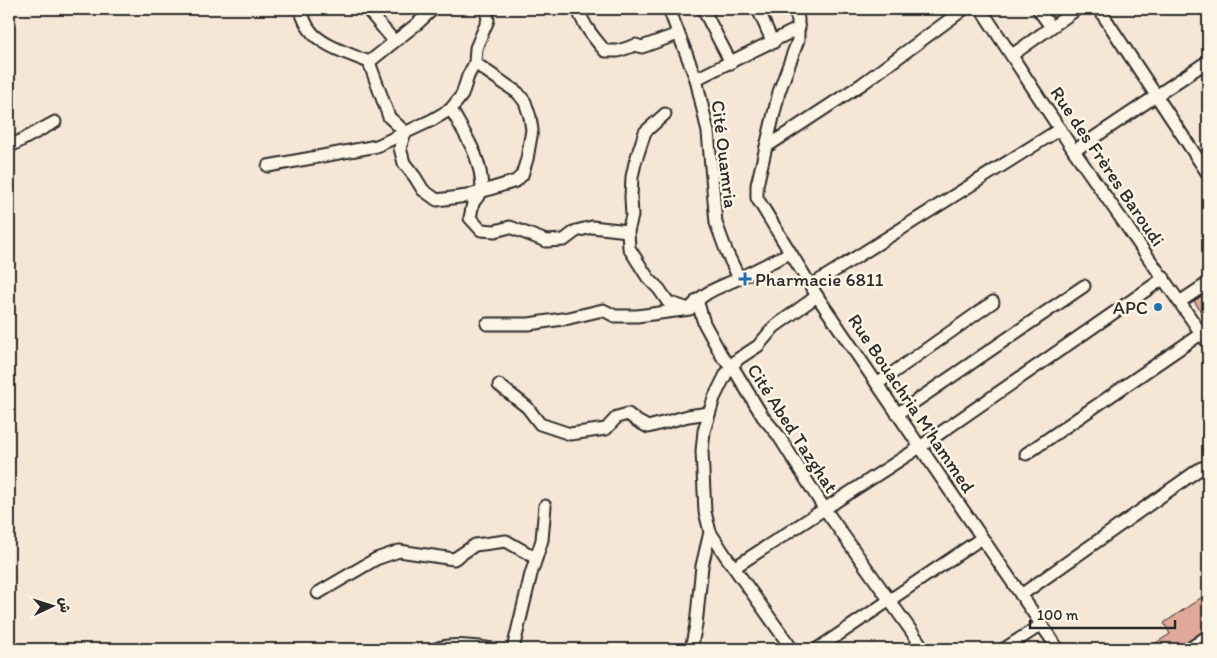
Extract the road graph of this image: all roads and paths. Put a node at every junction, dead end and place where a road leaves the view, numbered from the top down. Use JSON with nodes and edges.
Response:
{"nodes":[{"id":1,"x":300,"y":9,"type":"edge"},
{"id":2,"x":367,"y":9,"type":"edge"},
{"id":3,"x":433,"y":9,"type":"edge"},
{"id":4,"x":486,"y":9,"type":"edge"},
{"id":5,"x":578,"y":9,"type":"edge"},
{"id":6,"x":669,"y":9,"type":"edge"},
{"id":7,"x":703,"y":9,"type":"edge"},
{"id":8,"x":758,"y":9,"type":"edge"},
{"id":9,"x":793,"y":9,"type":"edge"},
{"id":10,"x":964,"y":9,"type":"edge"},
{"id":11,"x":981,"y":9,"type":"edge"},
{"id":12,"x":1038,"y":9,"type":"edge"},
{"id":13,"x":1077,"y":9,"type":"edge"},
{"id":14,"x":1098,"y":9,"type":"edge"},
{"id":15,"x":1051,"y":27,"type":"junction"},
{"id":16,"x":799,"y":28,"type":"junction"},
{"id":17,"x":678,"y":34,"type":"junction"},
{"id":18,"x":394,"y":41,"type":"junction"},
{"id":19,"x":773,"y":43,"type":"junction"},
{"id":20,"x":1012,"y":55,"type":"junction"},
{"id":21,"x":1208,"y":61,"type":"edge"},
{"id":22,"x":369,"y":62,"type":"junction"},
{"id":23,"x":474,"y":63,"type":"junction"},
{"id":24,"x":731,"y":63,"type":"junction"},
{"id":25,"x":696,"y":79,"type":"junction"},
{"id":26,"x":1156,"y":96,"type":"junction"},
{"id":27,"x":451,"y":109,"type":"junction"},
{"id":28,"x":665,"y":114,"type":"dead end"},
{"id":29,"x":55,"y":122,"type":"dead end"},
{"id":30,"x":1060,"y":129,"type":"junction"},
{"id":31,"x":405,"y":132,"type":"junction"},
{"id":32,"x":9,"y":147,"type":"edge"},
{"id":33,"x":766,"y":147,"type":"junction"},
{"id":34,"x":1074,"y":151,"type":"junction"},
{"id":35,"x":268,"y":166,"type":"dead end"},
{"id":36,"x":1208,"y":174,"type":"edge"},
{"id":37,"x":482,"y":191,"type":"junction"},
{"id":38,"x":628,"y":231,"type":"junction"},
{"id":39,"x":790,"y":253,"type":"junction"},
{"id":40,"x":739,"y":278,"type":"junction"},
{"id":41,"x":1164,"y":278,"type":"junction"},
{"id":42,"x":1208,"y":283,"type":"edge"},
{"id":43,"x":812,"y":286,"type":"junction"},
{"id":44,"x":1084,"y":286,"type":"dead end"},
{"id":45,"x":817,"y":296,"type":"junction"},
{"id":46,"x":993,"y":302,"type":"dead end"},
{"id":47,"x":1181,"y":302,"type":"junction"},
{"id":48,"x":693,"y":305,"type":"junction"},
{"id":49,"x":487,"y":324,"type":"dead end"},
{"id":50,"x":1205,"y":338,"type":"edge"},
{"id":51,"x":732,"y":366,"type":"junction"},
{"id":52,"x":877,"y":384,"type":"junction"},
{"id":53,"x":499,"y":385,"type":"dead end"},
{"id":54,"x":709,"y":413,"type":"junction"},
{"id":55,"x":898,"y":414,"type":"junction"},
{"id":56,"x":920,"y":446,"type":"junction"},
{"id":57,"x":1026,"y":454,"type":"dead end"},
{"id":58,"x":1201,"y":468,"type":"dead end"},
{"id":59,"x":545,"y":506,"type":"dead end"},
{"id":60,"x":824,"y":508,"type":"junction"},
{"id":61,"x":710,"y":532,"type":"junction"},
{"id":62,"x":982,"y":538,"type":"junction"},
{"id":63,"x":536,"y":558,"type":"junction"},
{"id":64,"x":735,"y":567,"type":"junction"},
{"id":65,"x":318,"y":594,"type":"dead end"},
{"id":66,"x":1021,"y":595,"type":"junction"},
{"id":67,"x":890,"y":601,"type":"junction"},
{"id":68,"x":1042,"y":625,"type":"junction"},
{"id":69,"x":1208,"y":636,"type":"edge"},
{"id":70,"x":788,"y":648,"type":"edge"},
{"id":71,"x":436,"y":649,"type":"edge"},
{"id":72,"x":493,"y":649,"type":"edge"},
{"id":73,"x":513,"y":649,"type":"edge"},
{"id":74,"x":691,"y":649,"type":"edge"},
{"id":75,"x":817,"y":649,"type":"edge"},
{"id":76,"x":924,"y":649,"type":"edge"},
{"id":77,"x":1004,"y":649,"type":"edge"},
{"id":78,"x":1058,"y":649,"type":"edge"},
{"id":79,"x":1189,"y":649,"type":"edge"}],
"edges":[{"from":1,"to":22,"type":"street"},
{"from":2,"to":18,"type":"street"},
{"from":3,"to":18,"type":"street"},
{"from":4,"to":23,"type":"street"},
{"from":5,"to":17,"type":"street"},
{"from":6,"to":17,"type":"street","name":"Cité Ouamria"},
{"from":7,"to":24,"type":"street"},
{"from":8,"to":19,"type":"street"},
{"from":9,"to":16,"type":"street"},
{"from":10,"to":33,"type":"street"},
{"from":11,"to":20,"type":"street","name":"Rue des Frères Baroudi"},
{"from":12,"to":15,"type":"street"},
{"from":13,"to":15,"type":"street"},
{"from":14,"to":26,"type":"street"},
{"from":15,"to":20,"type":"street"},
{"from":16,"to":19,"type":"street"},
{"from":16,"to":33,"type":"street","name":"Rue Bouachria M'hammed"},
{"from":17,"to":25,"type":"street","name":"Cité Ouamria"},
{"from":18,"to":22,"type":"street"},
{"from":19,"to":24,"type":"street"},
{"from":20,"to":30,"type":"street","name":"Rue des Frères Baroudi"},
{"from":21,"to":26,"type":"street"},
{"from":22,"to":31,"type":"street"},
{"from":23,"to":27,"type":"street"},
{"from":23,"to":37,"type":"street"},
{"from":24,"to":25,"type":"street"},
{"from":25,"to":40,"type":"street","name":"Cité Ouamria"},
{"from":26,"to":34,"type":"street"},
{"from":26,"to":36,"type":"street"},
{"from":27,"to":31,"type":"street"},
{"from":27,"to":37,"type":"street"},
{"from":28,"to":38,"type":"street"},
{"from":29,"to":32,"type":"street"},
{"from":30,"to":34,"type":"street","name":"Rue des Frères Baroudi"},
{"from":30,"to":43,"type":"street"},
{"from":31,"to":35,"type":"street"},
{"from":31,"to":37,"type":"street"},
{"from":33,"to":39,"type":"street","name":"Rue Bouachria M'hammed"},
{"from":34,"to":41,"type":"street","name":"Rue des Frères Baroudi"},
{"from":37,"to":38,"type":"street"},
{"from":38,"to":48,"type":"street"},
{"from":39,"to":40,"type":"street"},
{"from":39,"to":43,"type":"street","name":"Rue Bouachria M'hammed"},
{"from":40,"to":48,"type":"street"},
{"from":41,"to":47,"type":"street","name":"Rue des Frères Baroudi"},
{"from":41,"to":56,"type":"street","name":"Cité Abed Tazghat"},
{"from":42,"to":47,"type":"street"},
{"from":43,"to":45,"type":"street","name":"Rue Bouachria M'hammed"},
{"from":44,"to":55,"type":"street"},
{"from":45,"to":51,"type":"street","name":"Cité Abed Tazghat"},
{"from":45,"to":52,"type":"street","name":"Rue Bouachria M'hammed"},
{"from":46,"to":52,"type":"street"},
{"from":47,"to":50,"type":"street","name":"Rue des Frères Baroudi"},
{"from":48,"to":49,"type":"street"},
{"from":48,"to":51,"type":"street"},
{"from":50,"to":57,"type":"street"},
{"from":51,"to":54,"type":"street","name":"Cité Abed Tazghat"},
{"from":51,"to":60,"type":"street","name":"Cité Abed Tazghat"},
{"from":52,"to":55,"type":"street","name":"Rue Bouachria M'hammed"},
{"from":53,"to":54,"type":"street"},
{"from":54,"to":61,"type":"street","name":"Cité Abed Tazghat"},
{"from":55,"to":56,"type":"street","name":"Rue Bouachria M'hammed"},
{"from":56,"to":60,"type":"street","name":"Cité Abed Tazghat"},
{"from":56,"to":62,"type":"street","name":"Rue Bouachria M'hammed"},
{"from":58,"to":66,"type":"street"},
{"from":59,"to":63,"type":"street"},
{"from":60,"to":64,"type":"street","name":"Cité Abed Tazghat"},
{"from":60,"to":67,"type":"street","name":"Cité Abed Tazghat"},
{"from":61,"to":64,"type":"street","name":"Cité Abed Tazghat"},
{"from":61,"to":74,"type":"street","name":"Cité Abed Tazghat"},
{"from":62,"to":66,"type":"street","name":"Rue Bouachria M'hammed"},
{"from":62,"to":67,"type":"street"},
{"from":63,"to":65,"type":"street"},
{"from":63,"to":73,"type":"street"},
{"from":64,"to":70,"type":"street","name":"Cité Abed Tazghat"},
{"from":66,"to":68,"type":"street","name":"Rue Bouachria M'hammed"},
{"from":67,"to":75,"type":"street"},
{"from":67,"to":76,"type":"street","name":"Cité Abed Tazghat"},
{"from":68,"to":77,"type":"street"},
{"from":68,"to":78,"type":"street","name":"Rue Bouachria M'hammed"},
{"from":69,"to":79,"type":"street"},
{"from":71,"to":72,"type":"street"}]}
